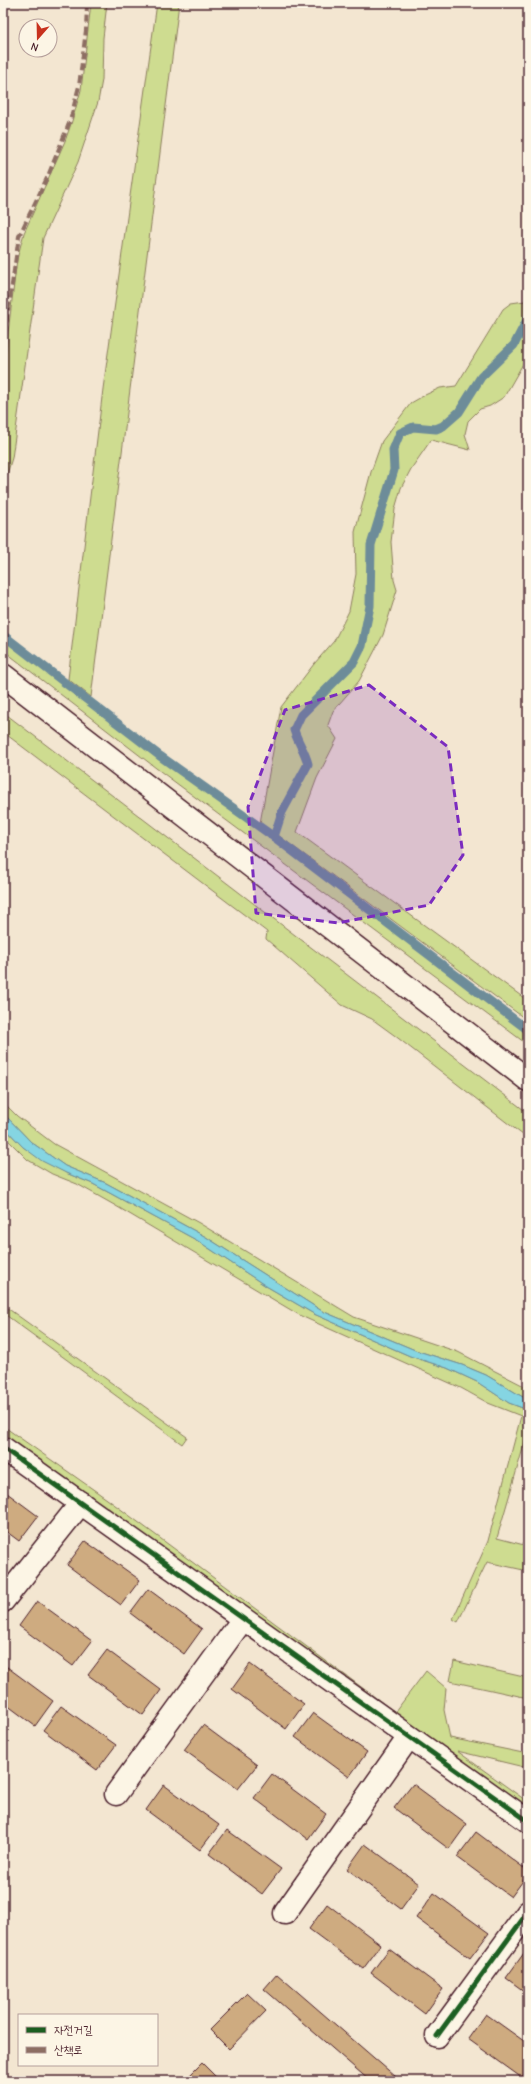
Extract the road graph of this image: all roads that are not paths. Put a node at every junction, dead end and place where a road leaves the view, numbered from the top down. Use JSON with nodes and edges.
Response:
{"nodes":[{"id":1,"x":3,"y":675,"type":"edge"},
{"id":2,"x":528,"y":1080,"type":"edge"},
{"id":3,"x":3,"y":1448,"type":"edge"},
{"id":4,"x":81,"y":1503,"type":"junction"},
{"id":5,"x":3,"y":1601,"type":"edge"},
{"id":6,"x":244,"y":1619,"type":"junction"},
{"id":7,"x":409,"y":1738,"type":"junction"},
{"id":8,"x":116,"y":1794,"type":"dead end"},
{"id":9,"x":528,"y":1821,"type":"edge"},
{"id":10,"x":528,"y":1912,"type":"edge"},
{"id":11,"x":285,"y":1913,"type":"dead end"},
{"id":12,"x":437,"y":2036,"type":"dead end"}],
"edges":[{"from":1,"to":2,"type":"street"},
{"from":3,"to":4,"type":"street"},
{"from":4,"to":5,"type":"street"},
{"from":4,"to":6,"type":"street"},
{"from":6,"to":7,"type":"street"},
{"from":6,"to":8,"type":"street"},
{"from":7,"to":9,"type":"street"},
{"from":7,"to":11,"type":"street"},
{"from":10,"to":12,"type":"street"}]}
